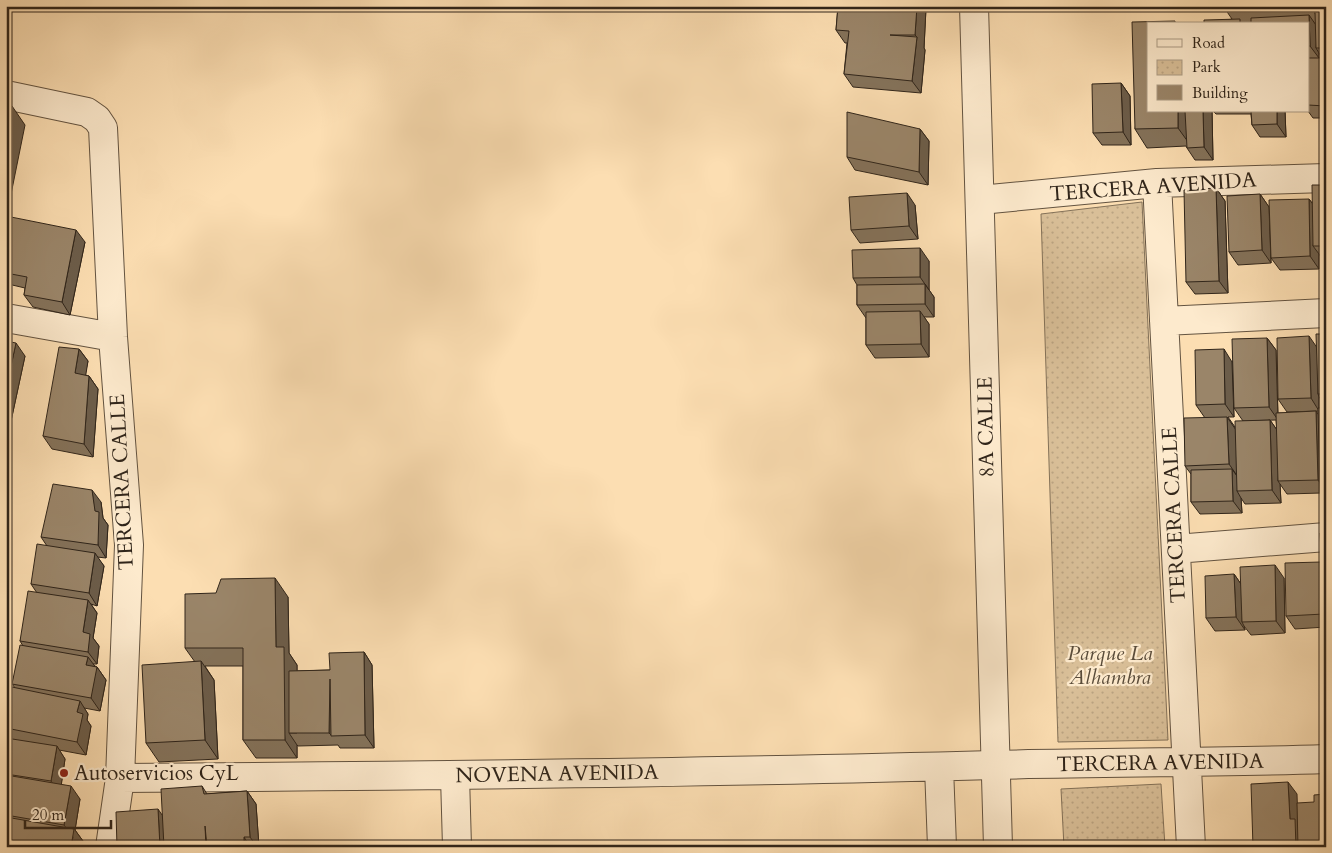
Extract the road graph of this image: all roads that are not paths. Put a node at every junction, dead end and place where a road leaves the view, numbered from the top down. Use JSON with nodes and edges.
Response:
{"nodes":[{"id":1,"x":974,"y":6,"type":"edge"},
{"id":2,"x":6,"y":95,"type":"edge"},
{"id":3,"x":1326,"y":178,"type":"edge"},
{"id":4,"x":1157,"y":184,"type":"junction"},
{"id":5,"x":980,"y":200,"type":"junction"},
{"id":6,"x":1326,"y":313,"type":"edge"},
{"id":7,"x":6,"y":318,"type":"edge"},
{"id":8,"x":1164,"y":321,"type":"junction"},
{"id":9,"x":113,"y":338,"type":"junction"},
{"id":10,"x":1326,"y":537,"type":"edge"},
{"id":11,"x":1176,"y":548,"type":"junction"},
{"id":12,"x":1326,"y":759,"type":"edge"},
{"id":13,"x":1187,"y":764,"type":"junction"},
{"id":14,"x":994,"y":765,"type":"junction"},
{"id":15,"x":939,"y":767,"type":"junction"},
{"id":16,"x":455,"y":776,"type":"junction"},
{"id":17,"x":120,"y":778,"type":"junction"},
{"id":18,"x":110,"y":847,"type":"edge"},
{"id":19,"x":457,"y":847,"type":"edge"},
{"id":20,"x":942,"y":847,"type":"edge"},
{"id":21,"x":998,"y":847,"type":"edge"},
{"id":22,"x":1191,"y":847,"type":"edge"}],
"edges":[{"from":1,"to":5,"type":"street","name":"8A CALLE"},
{"from":2,"to":9,"type":"street","name":"TERCERA CALLE"},
{"from":3,"to":4,"type":"street","name":"TERCERA AVENIDA"},
{"from":4,"to":5,"type":"street","name":"TERCERA AVENIDA"},
{"from":4,"to":8,"type":"street","name":"TERCERA CALLE"},
{"from":5,"to":14,"type":"street","name":"8A CALLE"},
{"from":6,"to":8,"type":"street"},
{"from":7,"to":9,"type":"street"},
{"from":8,"to":11,"type":"street","name":"TERCERA CALLE"},
{"from":9,"to":17,"type":"street","name":"TERCERA CALLE"},
{"from":10,"to":11,"type":"street"},
{"from":11,"to":13,"type":"street","name":"TERCERA CALLE"},
{"from":12,"to":13,"type":"street","name":"TERCERA AVENIDA"},
{"from":13,"to":14,"type":"street","name":"TERCERA AVENIDA"},
{"from":13,"to":22,"type":"street","name":"TERCERA CALLE"},
{"from":14,"to":15,"type":"street","name":"NOVENA AVENIDA"},
{"from":14,"to":21,"type":"street","name":"8A CALLE"},
{"from":15,"to":16,"type":"street","name":"NOVENA AVENIDA"},
{"from":15,"to":20,"type":"street"},
{"from":16,"to":17,"type":"street","name":"NOVENA AVENIDA"},
{"from":16,"to":19,"type":"street"},
{"from":17,"to":18,"type":"street","name":"TERCERA CALLE"}]}
